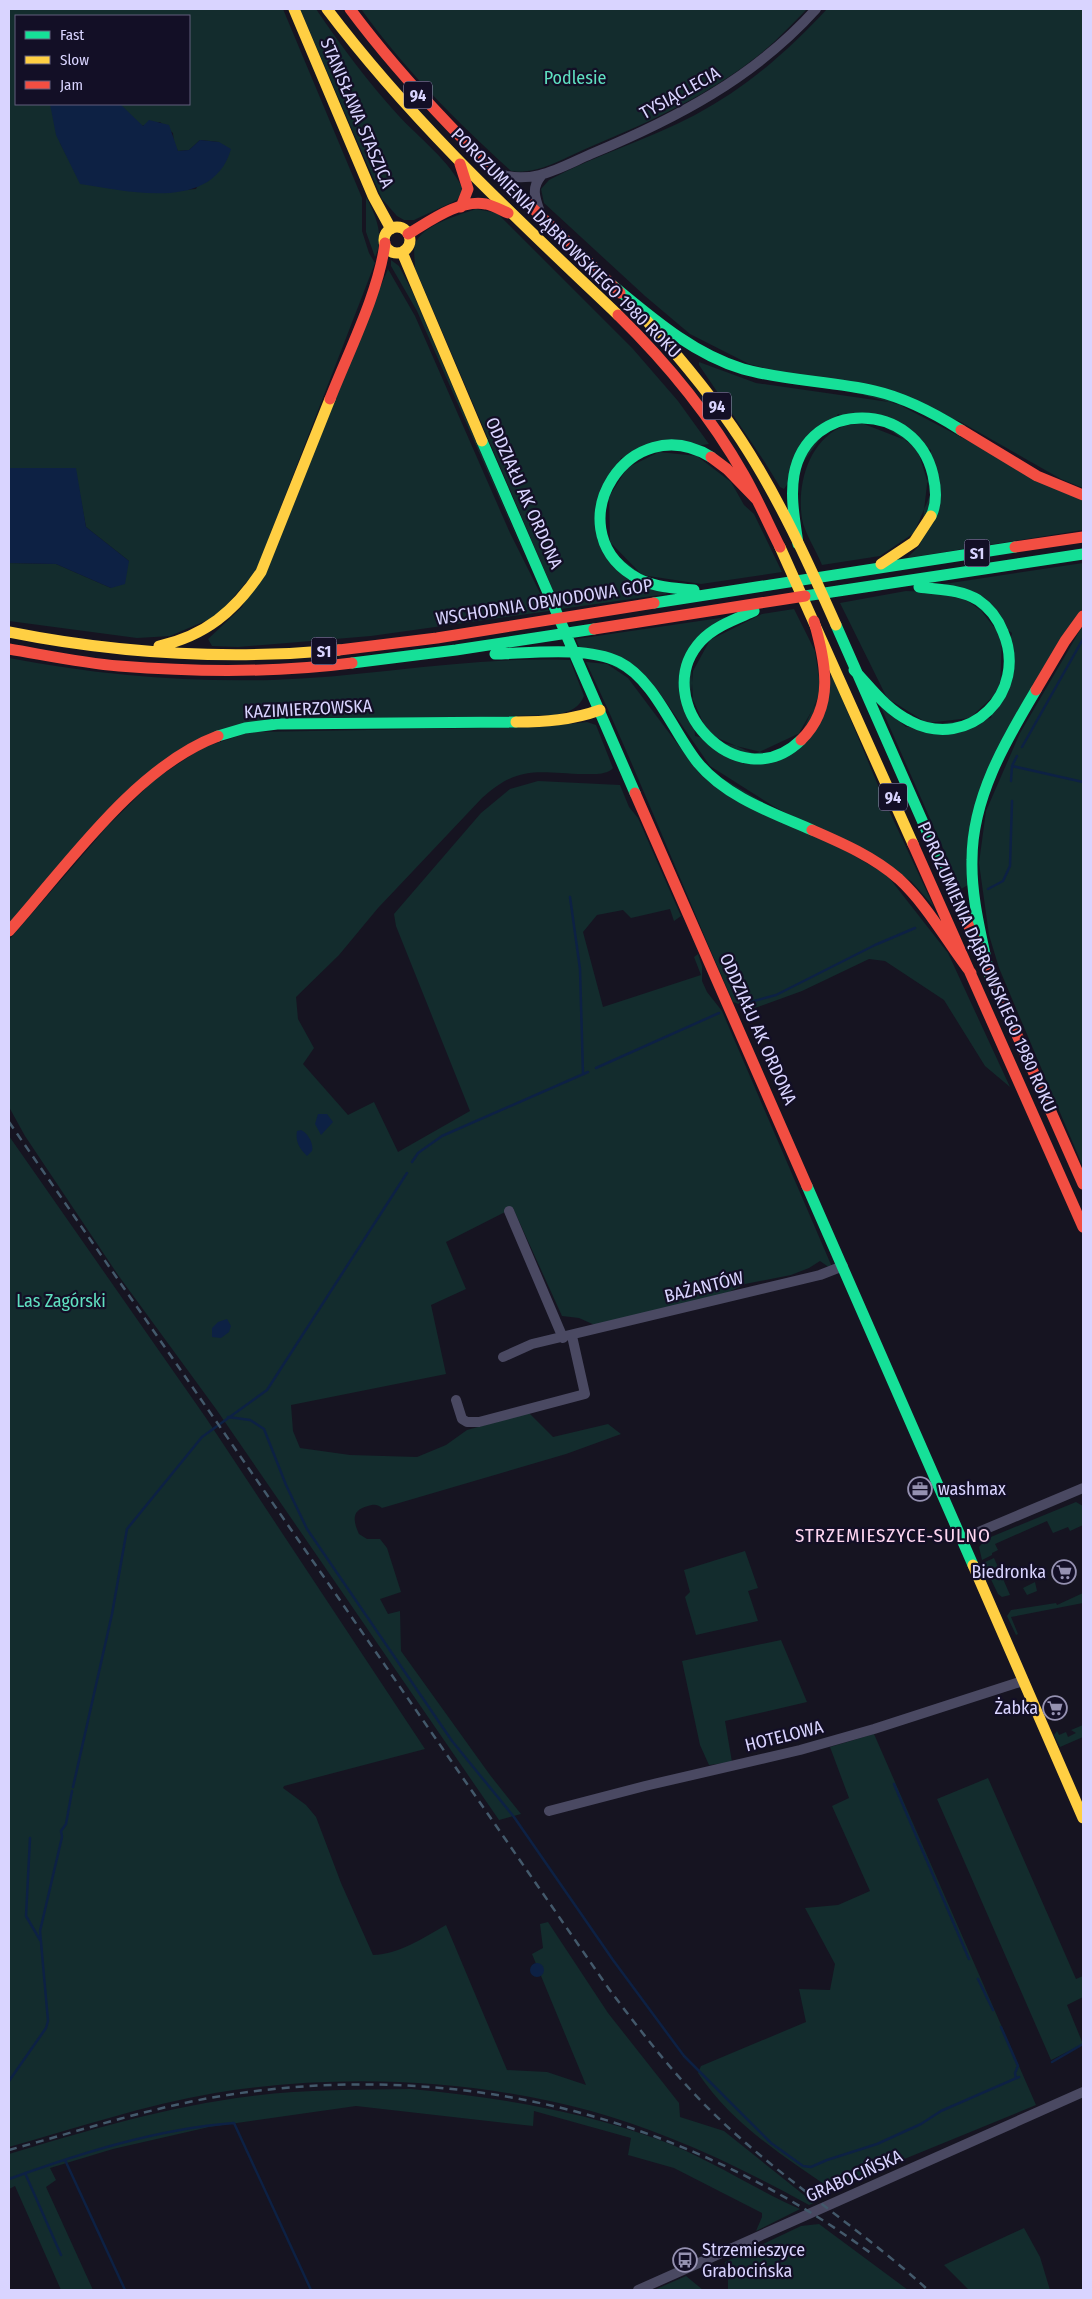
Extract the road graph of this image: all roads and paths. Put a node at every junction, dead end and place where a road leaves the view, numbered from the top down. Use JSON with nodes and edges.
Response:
{"nodes":[{"id":1,"x":294,"y":9,"type":"edge"},
{"id":2,"x":327,"y":9,"type":"edge"},
{"id":3,"x":350,"y":9,"type":"edge"},
{"id":4,"x":816,"y":9,"type":"edge"},
{"id":5,"x":460,"y":162,"type":"junction"},
{"id":6,"x":496,"y":173,"type":"junction"},
{"id":7,"x":541,"y":176,"type":"junction"},
{"id":8,"x":462,"y":207,"type":"junction"},
{"id":9,"x":514,"y":215,"type":"junction"},
{"id":10,"x":542,"y":217,"type":"junction"},
{"id":11,"x":391,"y":229,"type":"junction"},
{"id":12,"x":408,"y":234,"type":"junction"},
{"id":13,"x":385,"y":243,"type":"junction"},
{"id":14,"x":402,"y":252,"type":"junction"},
{"id":15,"x":612,"y":286,"type":"junction"},
{"id":16,"x":1083,"y":495,"type":"edge"},
{"id":17,"x":757,"y":500,"type":"junction"},
{"id":18,"x":1083,"y":537,"type":"edge"},
{"id":19,"x":798,"y":544,"type":"junction"},
{"id":20,"x":1083,"y":554,"type":"edge"},
{"id":21,"x":870,"y":569,"type":"junction"},
{"id":22,"x":892,"y":584,"type":"junction"},
{"id":23,"x":718,"y":593,"type":"junction"},
{"id":24,"x":776,"y":602,"type":"junction"},
{"id":25,"x":1083,"y":616,"type":"edge"},
{"id":26,"x":814,"y":621,"type":"junction"},
{"id":27,"x":9,"y":632,"type":"edge"},
{"id":28,"x":9,"y":649,"type":"edge"},
{"id":29,"x":456,"y":650,"type":"junction"},
{"id":30,"x":127,"y":651,"type":"junction"},
{"id":31,"x":854,"y":670,"type":"junction"},
{"id":32,"x":600,"y":710,"type":"junction"},
{"id":33,"x":9,"y":931,"type":"edge"},
{"id":34,"x":971,"y":973,"type":"junction"},
{"id":35,"x":989,"y":974,"type":"junction"},
{"id":36,"x":1083,"y":1184,"type":"edge"},
{"id":37,"x":509,"y":1211,"type":"dead end"},
{"id":38,"x":1083,"y":1227,"type":"edge"},
{"id":39,"x":843,"y":1266,"type":"junction"},
{"id":40,"x":567,"y":1337,"type":"junction"},
{"id":41,"x":503,"y":1357,"type":"dead end"},
{"id":42,"x":456,"y":1400,"type":"dead end"},
{"id":43,"x":1083,"y":1488,"type":"edge"},
{"id":44,"x":962,"y":1539,"type":"junction"},
{"id":45,"x":1023,"y":1681,"type":"junction"},
{"id":46,"x":549,"y":1811,"type":"dead end"},
{"id":47,"x":1083,"y":1818,"type":"edge"},
{"id":48,"x":1083,"y":2092,"type":"edge"},
{"id":49,"x":638,"y":2290,"type":"edge"}],
"edges":[{"from":1,"to":11,"type":"main road","name":"STANISŁAWA STASZICA"},
{"from":2,"to":5,"type":"main road","name":"POROZUMIENIA DĄBROWSKIEGO 1980 ROKU","number":"94"},
{"from":3,"to":6,"type":"main road","name":"POROZUMIENIA DĄBROWSKIEGO 1980 ROKU","number":"94"},
{"from":4,"to":7,"type":"street","name":"TYSIĄCLECIA"},
{"from":5,"to":8,"type":"main road"},
{"from":5,"to":9,"type":"main road","name":"POROZUMIENIA DĄBROWSKIEGO 1980 ROKU","number":"94"},
{"from":6,"to":7,"type":"street","name":"TYSIĄCLECIA"},
{"from":6,"to":10,"type":"main road","name":"POROZUMIENIA DĄBROWSKIEGO 1980 ROKU","number":"94"},
{"from":7,"to":10,"type":"street"},
{"from":8,"to":9,"type":"main road"},
{"from":8,"to":12,"type":"main road"},
{"from":9,"to":17,"type":"main road","name":"POROZUMIENIA DĄBROWSKIEGO 1980 ROKU","number":"94"},
{"from":10,"to":15,"type":"main road","name":"POROZUMIENIA DĄBROWSKIEGO 1980 ROKU","number":"94"},
{"from":11,"to":12,"type":"main road"},
{"from":11,"to":13,"type":"main road"},
{"from":12,"to":14,"type":"main road"},
{"from":13,"to":14,"type":"main road"},
{"from":13,"to":30,"type":"main road"},
{"from":14,"to":32,"type":"main road","name":"ODDZIAŁU AK ORDONA"},
{"from":15,"to":16,"type":"main road"},
{"from":15,"to":19,"type":"main road","name":"POROZUMIENIA DĄBROWSKIEGO 1980 ROKU","number":"94"},
{"from":17,"to":23,"type":"main road"},
{"from":17,"to":26,"type":"main road","name":"POROZUMIENIA DĄBROWSKIEGO 1980 ROKU","number":"94"},
{"from":18,"to":21,"type":"main road","name":"WSCHODNIA OBWODOWA GOP","number":"S1"},
{"from":19,"to":21,"type":"main road"},
{"from":19,"to":31,"type":"main road","name":"POROZUMIENIA DĄBROWSKIEGO 1980 ROKU","number":"94"},
{"from":20,"to":22,"type":"main road","name":"WSCHODNIA OBWODOWA GOP","number":"S1"},
{"from":21,"to":23,"type":"main road","name":"WSCHODNIA OBWODOWA GOP","number":"S1"},
{"from":22,"to":24,"type":"main road","name":"WSCHODNIA OBWODOWA GOP","number":"S1"},
{"from":22,"to":31,"type":"main road"},
{"from":23,"to":30,"type":"main road","name":"WSCHODNIA OBWODOWA GOP","number":"S1"},
{"from":24,"to":26,"type":"main road"},
{"from":24,"to":29,"type":"main road","name":"WSCHODNIA OBWODOWA GOP","number":"S1"},
{"from":25,"to":35,"type":"main road"},
{"from":26,"to":34,"type":"main road","name":"POROZUMIENIA DĄBROWSKIEGO 1980 ROKU","number":"94"},
{"from":27,"to":30,"type":"main road","name":"WSCHODNIA OBWODOWA GOP","number":"S1"},
{"from":28,"to":29,"type":"main road","name":"WSCHODNIA OBWODOWA GOP","number":"S1"},
{"from":29,"to":34,"type":"main road"},
{"from":31,"to":35,"type":"main road","name":"POROZUMIENIA DĄBROWSKIEGO 1980 ROKU","number":"94"},
{"from":32,"to":33,"type":"main road","name":"KAZIMIERZOWSKA"},
{"from":32,"to":39,"type":"main road","name":"ODDZIAŁU AK ORDONA"},
{"from":34,"to":38,"type":"main road","name":"POROZUMIENIA DĄBROWSKIEGO 1980 ROKU","number":"94"},
{"from":35,"to":36,"type":"main road","name":"POROZUMIENIA DĄBROWSKIEGO 1980 ROKU","number":"94"},
{"from":37,"to":40,"type":"street"},
{"from":39,"to":40,"type":"street","name":"BAŻANTÓW"},
{"from":39,"to":44,"type":"main road","name":"ODDZIAŁU AK ORDONA"},
{"from":40,"to":41,"type":"street","name":"BAŻANTÓW"},
{"from":40,"to":42,"type":"street"},
{"from":43,"to":44,"type":"street"},
{"from":44,"to":45,"type":"main road","name":"ODDZIAŁU AK ORDONA"},
{"from":45,"to":46,"type":"street","name":"HOTELOWA"},
{"from":45,"to":47,"type":"main road","name":"ODDZIAŁU AK ORDONA"},
{"from":48,"to":49,"type":"street","name":"GRABOCIŃSKA"}]}
